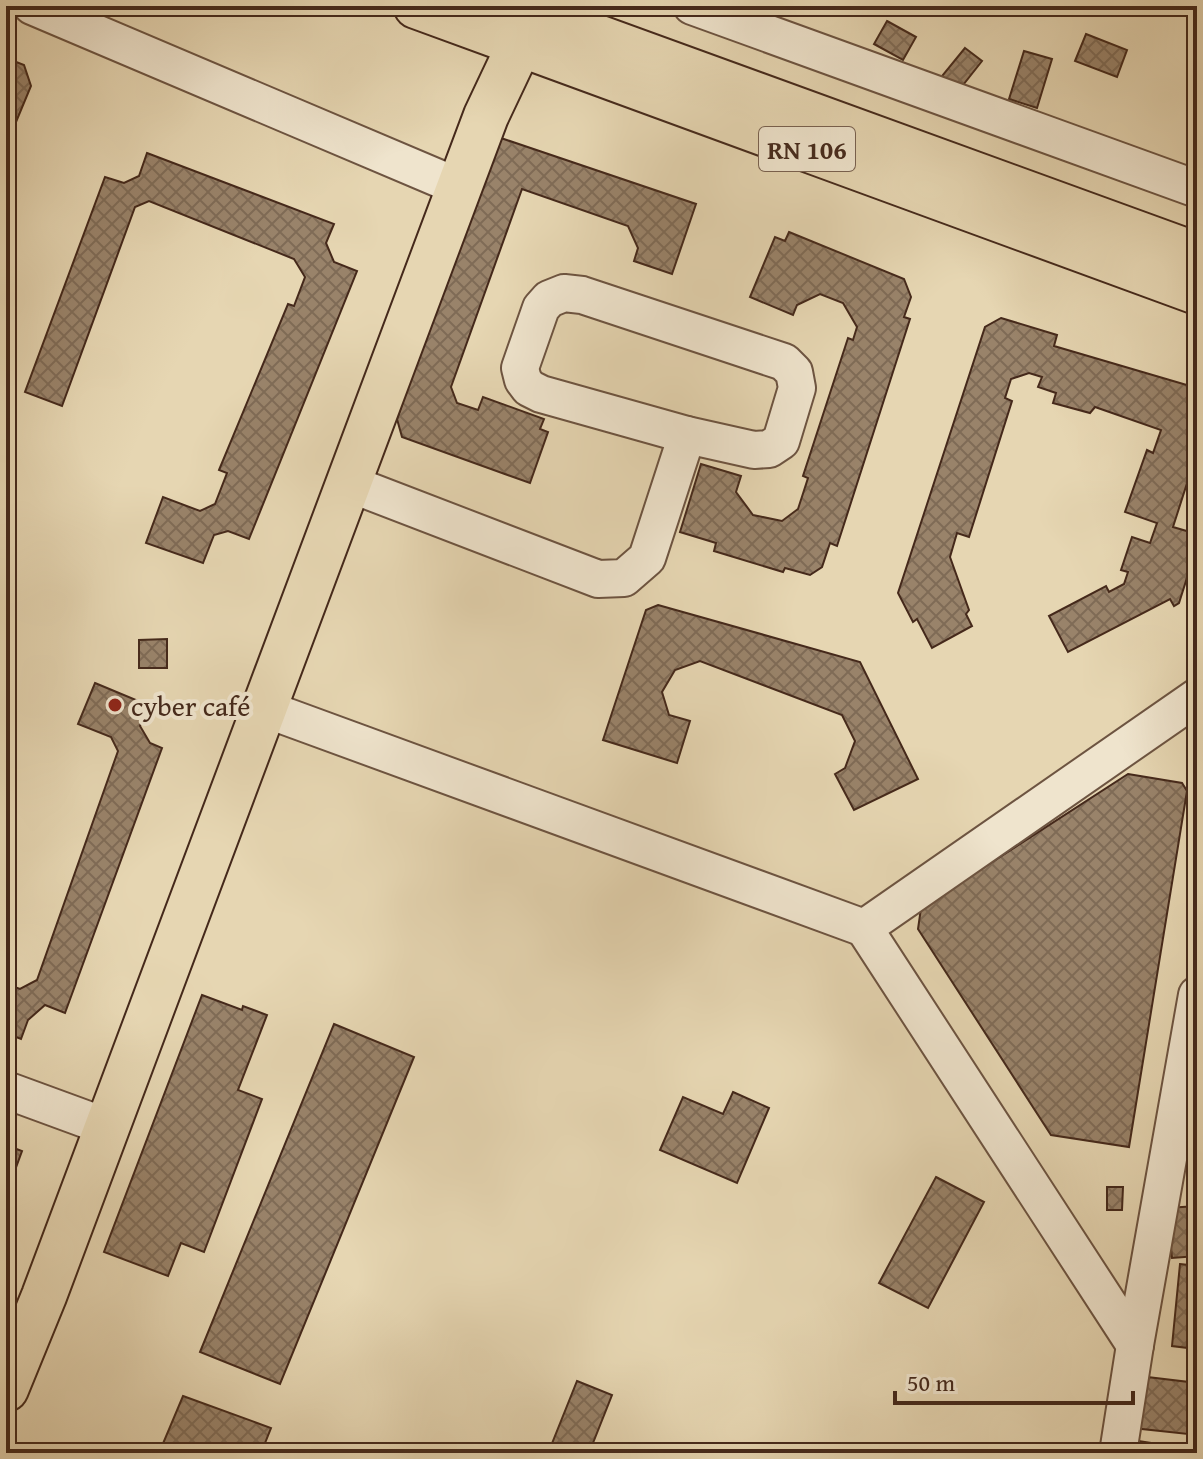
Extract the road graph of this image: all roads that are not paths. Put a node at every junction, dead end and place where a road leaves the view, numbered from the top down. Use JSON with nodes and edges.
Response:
{"nodes":[{"id":1,"x":32,"y":6,"type":"edge"},
{"id":2,"x":416,"y":6,"type":"edge"},
{"id":3,"x":692,"y":6,"type":"edge"},
{"id":4,"x":516,"y":18,"type":"edge"},
{"id":5,"x":459,"y":187,"type":"junction"},
{"id":6,"x":1197,"y":189,"type":"edge"},
{"id":7,"x":1197,"y":255,"type":"edge"},
{"id":8,"x":1197,"y":292,"type":"edge"},
{"id":9,"x":687,"y":435,"type":"junction"},
{"id":10,"x":348,"y":483,"type":"junction"},
{"id":11,"x":1197,"y":697,"type":"edge"},
{"id":12,"x":263,"y":708,"type":"junction"},
{"id":13,"x":864,"y":928,"type":"junction"},
{"id":14,"x":1197,"y":995,"type":"edge"},
{"id":15,"x":1190,"y":1081,"type":"edge"},
{"id":16,"x":6,"y":1090,"type":"edge"},
{"id":17,"x":107,"y":1127,"type":"junction"},
{"id":18,"x":44,"y":1296,"type":"junction"},
{"id":19,"x":6,"y":1338,"type":"edge"},
{"id":20,"x":1135,"y":1345,"type":"junction"},
{"id":21,"x":6,"y":1389,"type":"edge"},
{"id":22,"x":1118,"y":1453,"type":"edge"}],
"edges":[{"from":1,"to":5,"type":"street"},
{"from":2,"to":4,"type":"main road","number":"RN 106"},
{"from":3,"to":6,"type":"street"},
{"from":4,"to":5,"type":"main road"},
{"from":4,"to":7,"type":"main road","number":"RN 106"},
{"from":4,"to":8,"type":"main road","number":"RN 106"},
{"from":5,"to":10,"type":"main road"},
{"from":9,"to":9,"type":"street"},
{"from":9,"to":10,"type":"street"},
{"from":10,"to":12,"type":"main road"},
{"from":11,"to":13,"type":"street"},
{"from":12,"to":13,"type":"street"},
{"from":12,"to":17,"type":"main road"},
{"from":13,"to":20,"type":"street"},
{"from":14,"to":15,"type":"street"},
{"from":15,"to":20,"type":"street"},
{"from":16,"to":17,"type":"street"},
{"from":17,"to":18,"type":"main road"},
{"from":18,"to":19,"type":"street"},
{"from":18,"to":21,"type":"main road"},
{"from":20,"to":22,"type":"street"}]}
